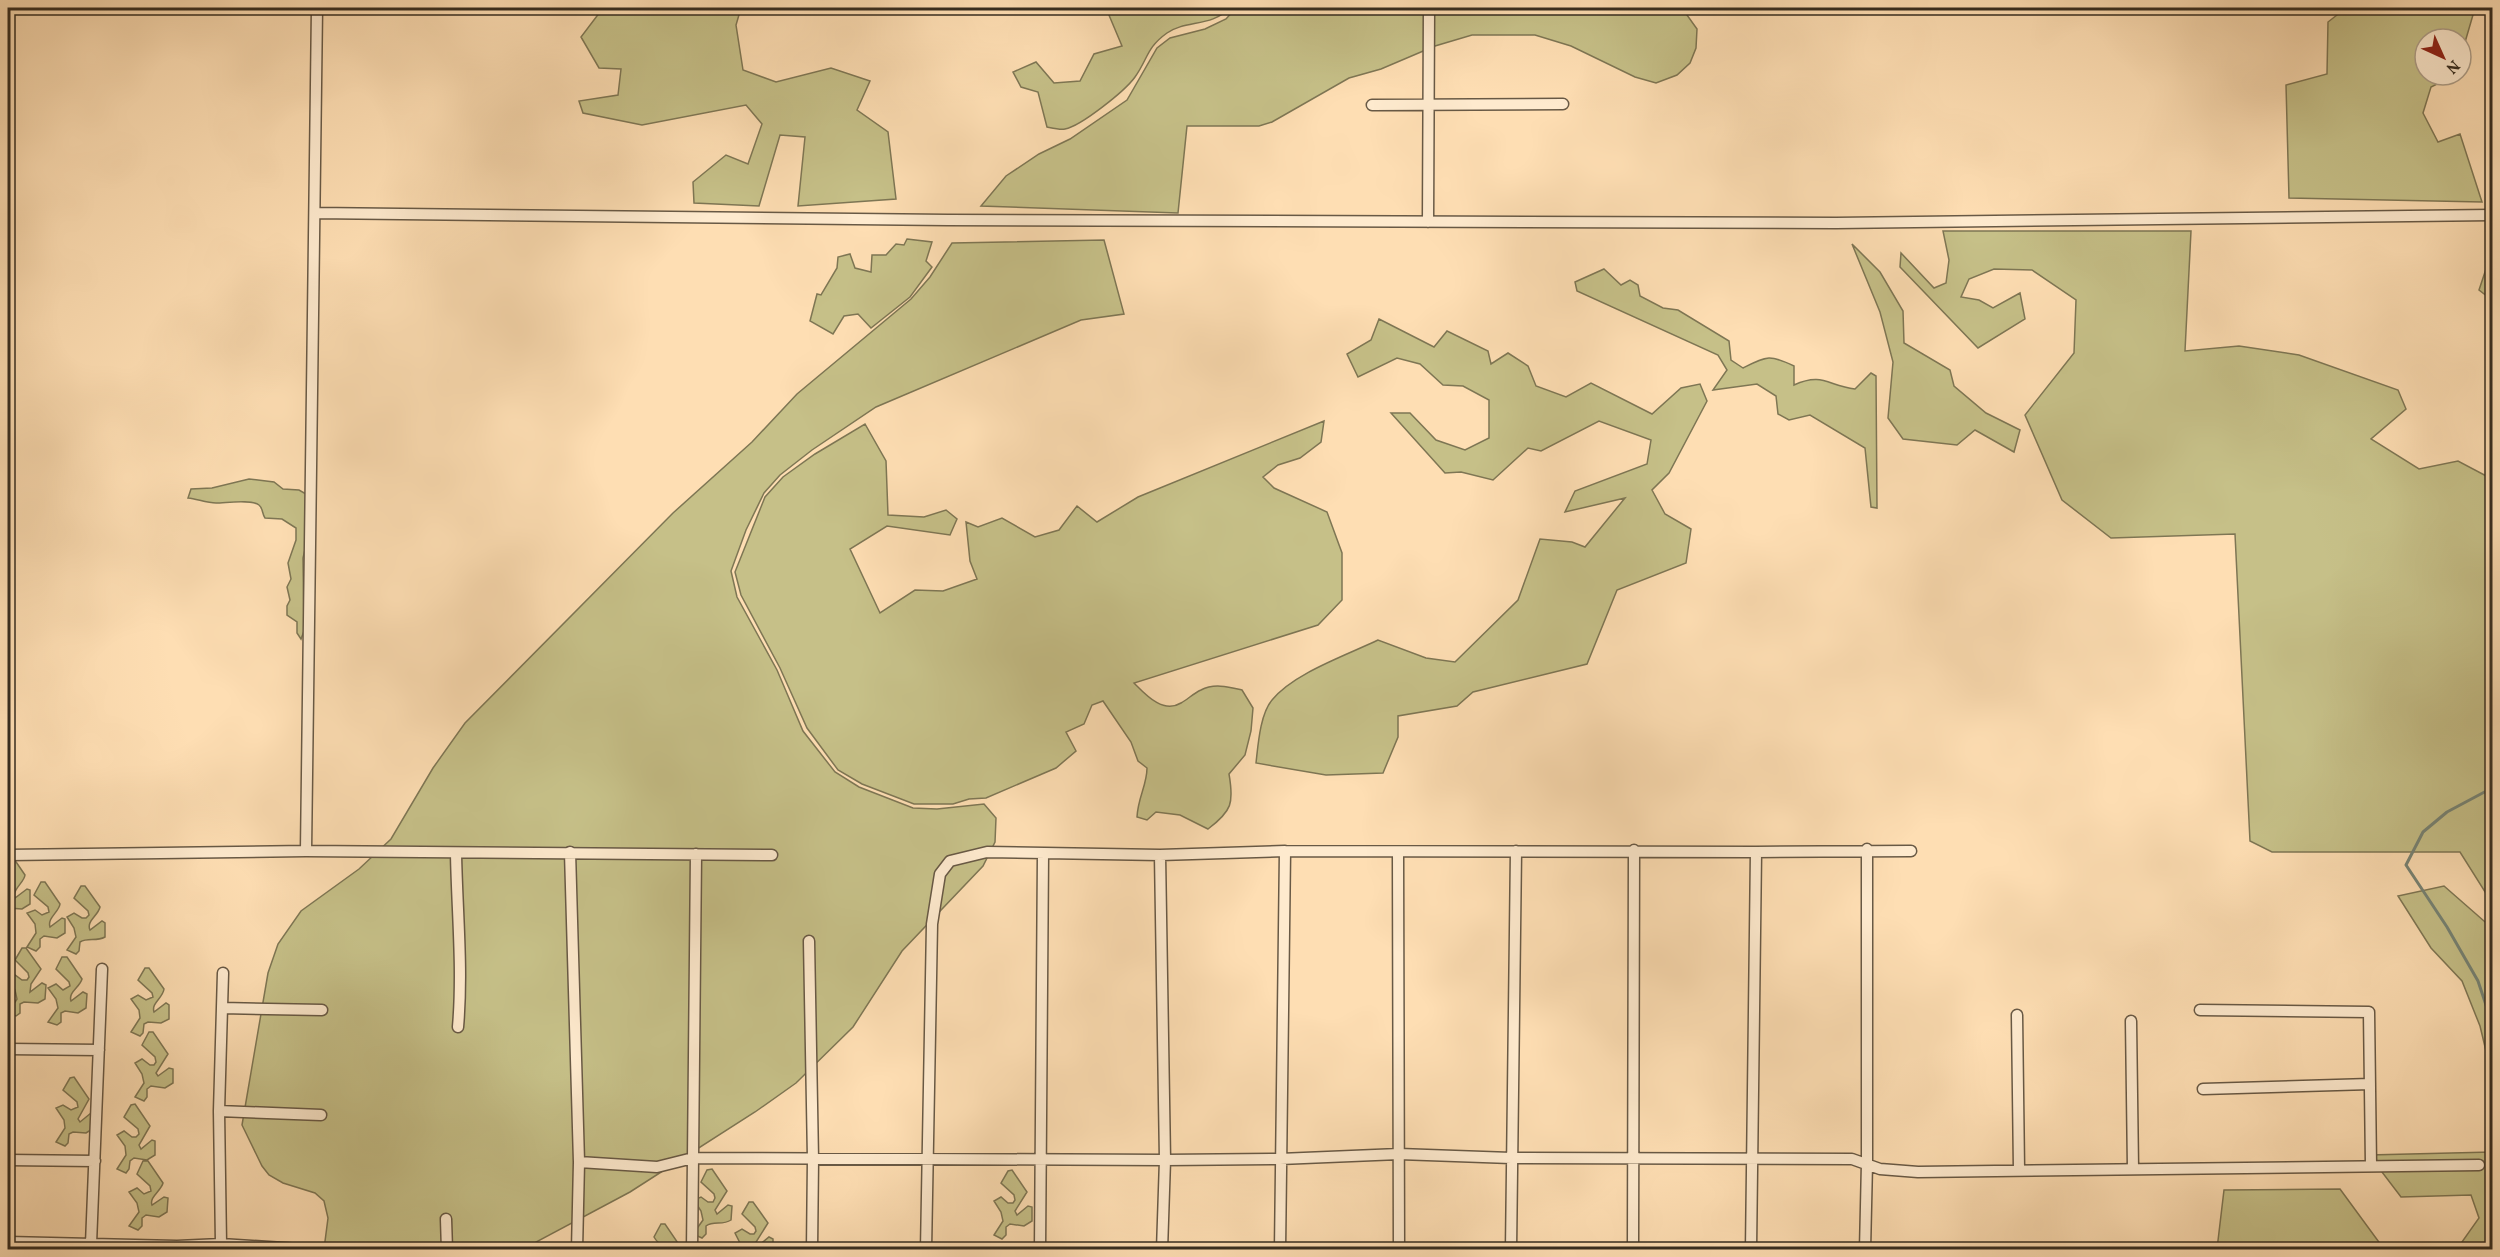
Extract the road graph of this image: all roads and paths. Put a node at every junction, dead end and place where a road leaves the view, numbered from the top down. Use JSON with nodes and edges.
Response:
{"nodes":[{"id":1,"x":317,"y":8,"type":"edge"},
{"id":2,"x":1429,"y":8,"type":"edge"},
{"id":3,"x":1429,"y":104,"type":"junction"},
{"id":4,"x":1563,"y":104,"type":"dead end"},
{"id":5,"x":1372,"y":105,"type":"dead end"},
{"id":6,"x":315,"y":213,"type":"junction"},
{"id":7,"x":2493,"y":214,"type":"edge"},
{"id":8,"x":1428,"y":222,"type":"junction"},
{"id":9,"x":1867,"y":849,"type":"junction"},
{"id":10,"x":1634,"y":850,"type":"junction"},
{"id":11,"x":306,"y":851,"type":"junction"},
{"id":12,"x":1285,"y":851,"type":"junction"},
{"id":13,"x":1516,"y":851,"type":"junction"},
{"id":14,"x":1911,"y":851,"type":"dead end"},
{"id":15,"x":570,"y":852,"type":"junction"},
{"id":16,"x":1398,"y":852,"type":"junction"},
{"id":17,"x":1756,"y":852,"type":"junction"},
{"id":18,"x":456,"y":853,"type":"junction"},
{"id":19,"x":696,"y":854,"type":"junction"},
{"id":20,"x":1043,"y":854,"type":"junction"},
{"id":21,"x":8,"y":855,"type":"edge"},
{"id":22,"x":772,"y":855,"type":"dead end"},
{"id":23,"x":1160,"y":855,"type":"junction"},
{"id":24,"x":808,"y":941,"type":"dead end"},
{"id":25,"x":102,"y":969,"type":"dead end"},
{"id":26,"x":224,"y":973,"type":"dead end"},
{"id":27,"x":222,"y":1008,"type":"junction"},
{"id":28,"x":322,"y":1010,"type":"dead end"},
{"id":29,"x":2200,"y":1010,"type":"dead end"},
{"id":30,"x":2017,"y":1015,"type":"dead end"},
{"id":31,"x":2131,"y":1021,"type":"dead end"},
{"id":32,"x":458,"y":1027,"type":"dead end"},
{"id":33,"x":8,"y":1049,"type":"edge"},
{"id":34,"x":99,"y":1050,"type":"junction"},
{"id":35,"x":2370,"y":1084,"type":"junction"},
{"id":36,"x":2203,"y":1089,"type":"dead end"},
{"id":37,"x":219,"y":1111,"type":"junction"},
{"id":38,"x":321,"y":1115,"type":"dead end"},
{"id":39,"x":1399,"y":1154,"type":"junction"},
{"id":40,"x":1634,"y":1157,"type":"junction"},
{"id":41,"x":693,"y":1158,"type":"junction"},
{"id":42,"x":926,"y":1158,"type":"junction"},
{"id":43,"x":1511,"y":1158,"type":"junction"},
{"id":44,"x":813,"y":1159,"type":"junction"},
{"id":45,"x":1280,"y":1159,"type":"junction"},
{"id":46,"x":8,"y":1160,"type":"edge"},
{"id":47,"x":1040,"y":1160,"type":"junction"},
{"id":48,"x":1165,"y":1160,"type":"junction"},
{"id":49,"x":1753,"y":1160,"type":"junction"},
{"id":50,"x":95,"y":1161,"type":"junction"},
{"id":51,"x":579,"y":1162,"type":"junction"},
{"id":52,"x":1867,"y":1163,"type":"junction"},
{"id":53,"x":2371,"y":1165,"type":"junction"},
{"id":54,"x":2479,"y":1165,"type":"dead end"},
{"id":55,"x":2133,"y":1169,"type":"junction"},
{"id":56,"x":2019,"y":1170,"type":"junction"},
{"id":57,"x":446,"y":1219,"type":"dead end"},
{"id":58,"x":8,"y":1242,"type":"edge"},
{"id":59,"x":91,"y":1244,"type":"junction"},
{"id":60,"x":221,"y":1244,"type":"junction"},
{"id":61,"x":315,"y":1250,"type":"edge"},
{"id":62,"x":447,"y":1250,"type":"edge"},
{"id":63,"x":577,"y":1250,"type":"edge"},
{"id":64,"x":692,"y":1250,"type":"edge"},
{"id":65,"x":812,"y":1250,"type":"edge"},
{"id":66,"x":926,"y":1250,"type":"edge"},
{"id":67,"x":1040,"y":1250,"type":"edge"},
{"id":68,"x":1162,"y":1250,"type":"edge"},
{"id":69,"x":1280,"y":1250,"type":"edge"},
{"id":70,"x":1399,"y":1250,"type":"edge"},
{"id":71,"x":1511,"y":1250,"type":"edge"},
{"id":72,"x":1633,"y":1250,"type":"edge"},
{"id":73,"x":1751,"y":1250,"type":"edge"},
{"id":74,"x":1865,"y":1250,"type":"edge"}],
"edges":[{"from":1,"to":6,"type":"street"},
{"from":2,"to":3,"type":"street"},
{"from":3,"to":4,"type":"street"},
{"from":3,"to":5,"type":"street"},
{"from":3,"to":8,"type":"street"},
{"from":6,"to":8,"type":"street"},
{"from":6,"to":11,"type":"street"},
{"from":7,"to":8,"type":"street"},
{"from":9,"to":14,"type":"street"},
{"from":9,"to":17,"type":"street"},
{"from":9,"to":52,"type":"street"},
{"from":10,"to":13,"type":"street"},
{"from":10,"to":17,"type":"street"},
{"from":10,"to":40,"type":"street"},
{"from":11,"to":18,"type":"street"},
{"from":11,"to":21,"type":"street"},
{"from":12,"to":16,"type":"street"},
{"from":12,"to":23,"type":"street"},
{"from":12,"to":45,"type":"street"},
{"from":13,"to":16,"type":"street"},
{"from":13,"to":43,"type":"street"},
{"from":15,"to":18,"type":"street"},
{"from":15,"to":19,"type":"street"},
{"from":15,"to":51,"type":"street"},
{"from":16,"to":39,"type":"street"},
{"from":17,"to":49,"type":"street"},
{"from":18,"to":32,"type":"street"},
{"from":19,"to":22,"type":"street"},
{"from":19,"to":41,"type":"street"},
{"from":20,"to":23,"type":"street"},
{"from":20,"to":42,"type":"street"},
{"from":20,"to":47,"type":"street"},
{"from":23,"to":48,"type":"street"},
{"from":24,"to":44,"type":"street"},
{"from":25,"to":34,"type":"street"},
{"from":26,"to":27,"type":"street"},
{"from":27,"to":28,"type":"street"},
{"from":27,"to":37,"type":"street"},
{"from":29,"to":35,"type":"street"},
{"from":30,"to":56,"type":"street"},
{"from":31,"to":55,"type":"street"},
{"from":33,"to":34,"type":"street"},
{"from":34,"to":50,"type":"street"},
{"from":35,"to":36,"type":"street"},
{"from":35,"to":53,"type":"street"},
{"from":37,"to":38,"type":"street"},
{"from":37,"to":60,"type":"street"},
{"from":39,"to":43,"type":"street"},
{"from":39,"to":45,"type":"street"},
{"from":39,"to":70,"type":"street"},
{"from":40,"to":43,"type":"street"},
{"from":40,"to":49,"type":"street"},
{"from":40,"to":72,"type":"street"},
{"from":41,"to":44,"type":"street"},
{"from":41,"to":51,"type":"street"},
{"from":41,"to":64,"type":"street"},
{"from":42,"to":44,"type":"street"},
{"from":42,"to":47,"type":"street"},
{"from":42,"to":66,"type":"street"},
{"from":43,"to":71,"type":"street"},
{"from":44,"to":65,"type":"street"},
{"from":45,"to":48,"type":"street"},
{"from":45,"to":69,"type":"street"},
{"from":46,"to":50,"type":"street"},
{"from":47,"to":48,"type":"street"},
{"from":47,"to":67,"type":"street"},
{"from":48,"to":68,"type":"street"},
{"from":49,"to":52,"type":"street"},
{"from":49,"to":73,"type":"street"},
{"from":50,"to":59,"type":"street"},
{"from":51,"to":63,"type":"street"},
{"from":52,"to":56,"type":"street"},
{"from":52,"to":74,"type":"street"},
{"from":53,"to":54,"type":"street"},
{"from":53,"to":55,"type":"street"},
{"from":55,"to":56,"type":"street"},
{"from":57,"to":62,"type":"street"},
{"from":58,"to":59,"type":"street"},
{"from":59,"to":60,"type":"street"},
{"from":60,"to":61,"type":"street"}]}
